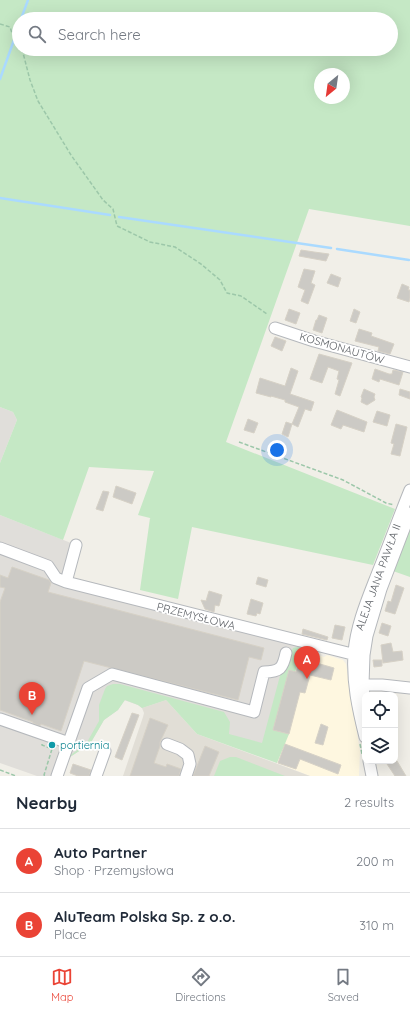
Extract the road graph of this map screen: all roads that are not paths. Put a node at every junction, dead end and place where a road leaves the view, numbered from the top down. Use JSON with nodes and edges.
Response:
{"nodes":[{"id":1,"x":275,"y":328,"type":"dead end"},
{"id":2,"x":410,"y":367,"type":"edge"},
{"id":3,"x":410,"y":490,"type":"edge"},
{"id":4,"x":408,"y":511,"type":"edge"},
{"id":5,"x":76,"y":545,"type":"dead end"},
{"id":6,"x":0,"y":548,"type":"edge"},
{"id":7,"x":66,"y":582,"type":"junction"},
{"id":8,"x":286,"y":654,"type":"dead end"},
{"id":9,"x":361,"y":659,"type":"junction"},
{"id":10,"x":359,"y":684,"type":"junction"},
{"id":11,"x":384,"y":685,"type":"junction"},
{"id":12,"x":410,"y":688,"type":"edge"},
{"id":13,"x":362,"y":696,"type":"edge"},
{"id":14,"x":0,"y":719,"type":"edge"},
{"id":15,"x":363,"y":728,"type":"edge"},
{"id":16,"x":69,"y":743,"type":"junction"},
{"id":17,"x":167,"y":744,"type":"dead end"},
{"id":18,"x":105,"y":751,"type":"dead end"},
{"id":19,"x":370,"y":764,"type":"edge"},
{"id":20,"x":57,"y":776,"type":"edge"},
{"id":21,"x":96,"y":776,"type":"edge"},
{"id":22,"x":186,"y":776,"type":"edge"},
{"id":23,"x":372,"y":776,"type":"edge"}],
"edges":[{"from":1,"to":2,"type":"street","name":"KOSMONAUTÓW"},
{"from":3,"to":4,"type":"street","name":"ALEJA JANA PAWŁA II"},
{"from":4,"to":9,"type":"street","name":"ALEJA JANA PAWŁA II"},
{"from":5,"to":7,"type":"street"},
{"from":6,"to":7,"type":"street"},
{"from":7,"to":9,"type":"street","name":"PRZEMYSŁOWA"},
{"from":8,"to":16,"type":"street"},
{"from":9,"to":10,"type":"street","name":"ALEJA JANA PAWŁA II"},
{"from":9,"to":11,"type":"street"},
{"from":10,"to":11,"type":"street"},
{"from":10,"to":13,"type":"street","name":"ALEJA JANA PAWŁA II"},
{"from":10,"to":15,"type":"street","name":"ALEJA JANA PAWŁA II"},
{"from":11,"to":12,"type":"street"},
{"from":14,"to":16,"type":"street"},
{"from":16,"to":20,"type":"street"},
{"from":17,"to":22,"type":"street"},
{"from":18,"to":21,"type":"street"},
{"from":19,"to":23,"type":"street"}]}
